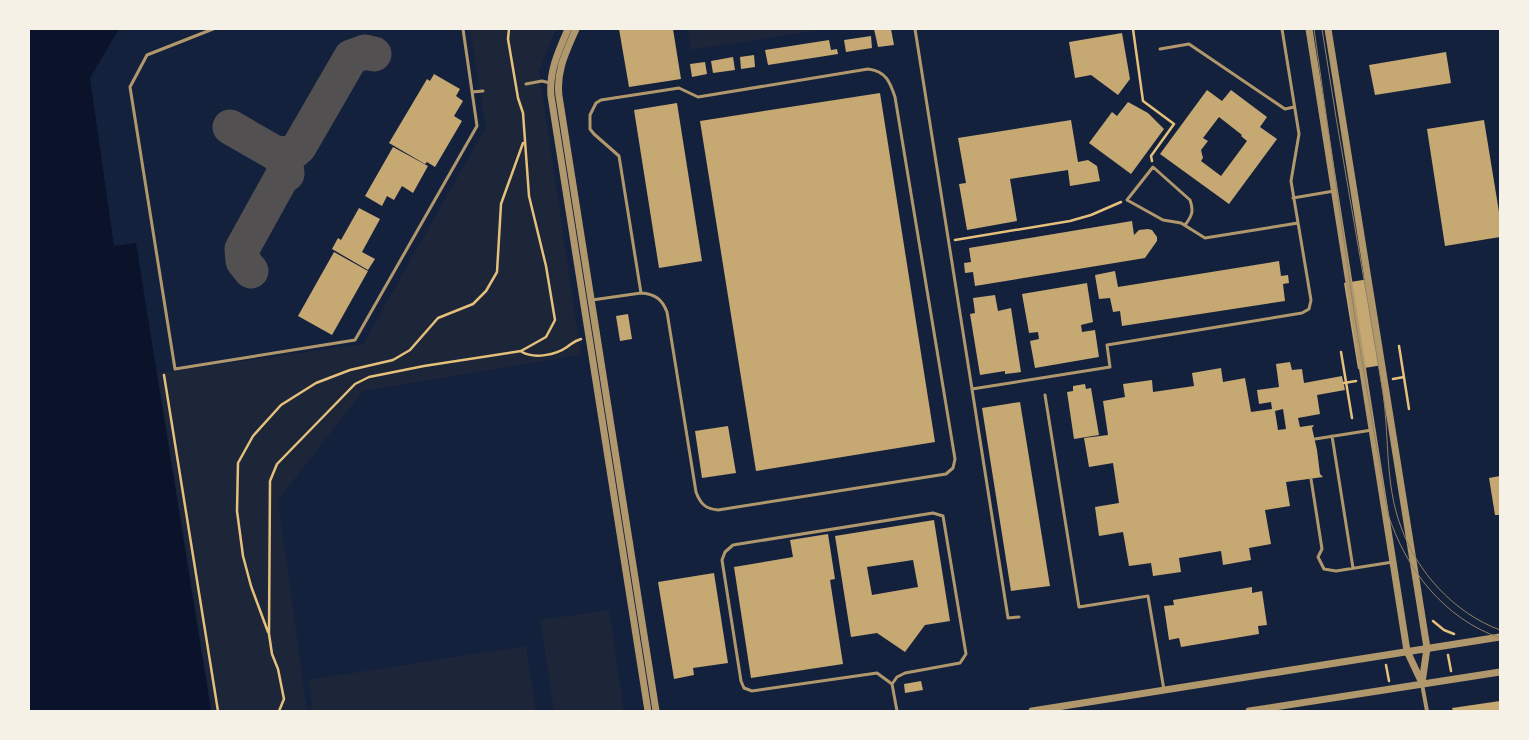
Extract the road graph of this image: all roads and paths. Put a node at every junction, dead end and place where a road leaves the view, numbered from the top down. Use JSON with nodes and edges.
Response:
{"nodes":[{"id":1,"x":213,"y":29,"type":"edge"},
{"id":2,"x":463,"y":29,"type":"edge"},
{"id":3,"x":509,"y":29,"type":"edge"},
{"id":4,"x":568,"y":29,"type":"edge"},
{"id":5,"x":576,"y":29,"type":"edge"},
{"id":6,"x":915,"y":29,"type":"edge"},
{"id":7,"x":1133,"y":29,"type":"edge"},
{"id":8,"x":1282,"y":29,"type":"edge"},
{"id":9,"x":1309,"y":29,"type":"edge"},
{"id":10,"x":1328,"y":29,"type":"edge"},
{"id":11,"x":1160,"y":49,"type":"dead end"},
{"id":12,"x":554,"y":83,"type":"junction"},
{"id":13,"x":526,"y":84,"type":"dead end"},
{"id":14,"x":483,"y":91,"type":"dead end"},
{"id":15,"x":472,"y":92,"type":"junction"},
{"id":16,"x":1294,"y":108,"type":"junction"},
{"id":17,"x":523,"y":141,"type":"junction"},
{"id":18,"x":1153,"y":166,"type":"junction"},
{"id":19,"x":1334,"y":191,"type":"junction"},
{"id":20,"x":1293,"y":198,"type":"junction"},
{"id":21,"x":1127,"y":200,"type":"junction"},
{"id":22,"x":1298,"y":223,"type":"junction"},
{"id":23,"x":1185,"y":225,"type":"junction"},
{"id":24,"x":949,"y":242,"type":"junction"},
{"id":25,"x":642,"y":293,"type":"junction"},
{"id":26,"x":591,"y":300,"type":"junction"},
{"id":27,"x":582,"y":301,"type":"junction"},
{"id":28,"x":588,"y":338,"type":"junction"},
{"id":29,"x":1399,"y":346,"type":"dead end"},
{"id":30,"x":522,"y":352,"type":"junction"},
{"id":31,"x":1341,"y":352,"type":"dead end"},
{"id":32,"x":164,"y":375,"type":"dead end"},
{"id":33,"x":972,"y":389,"type":"junction"},
{"id":34,"x":1045,"y":395,"type":"dead end"},
{"id":35,"x":1409,"y":409,"type":"dead end"},
{"id":36,"x":1352,"y":418,"type":"dead end"},
{"id":37,"x":1372,"y":430,"type":"junction"},
{"id":38,"x":1332,"y":436,"type":"junction"},
{"id":39,"x":1315,"y":439,"type":"dead end"},
{"id":40,"x":1311,"y":478,"type":"dead end"},
{"id":41,"x":1393,"y":562,"type":"junction"},
{"id":42,"x":1353,"y":568,"type":"junction"},
{"id":43,"x":1019,"y":617,"type":"dead end"},
{"id":44,"x":1431,"y":619,"type":"dead end"},
{"id":45,"x":1444,"y":630,"type":"junction"},
{"id":46,"x":269,"y":634,"type":"junction"},
{"id":47,"x":1456,"y":634,"type":"dead end"},
{"id":48,"x":1500,"y":637,"type":"edge"},
{"id":49,"x":1447,"y":646,"type":"junction"},
{"id":50,"x":1427,"y":648,"type":"junction"},
{"id":51,"x":1407,"y":651,"type":"junction"},
{"id":52,"x":1384,"y":655,"type":"junction"},
{"id":53,"x":1500,"y":672,"type":"edge"},
{"id":54,"x":1452,"y":679,"type":"junction"},
{"id":55,"x":1422,"y":683,"type":"junction"},
{"id":56,"x":892,"y":684,"type":"junction"},
{"id":57,"x":1390,"y":689,"type":"junction"},
{"id":58,"x":1164,"y":690,"type":"junction"},
{"id":59,"x":218,"y":711,"type":"edge"},
{"id":60,"x":279,"y":711,"type":"edge"},
{"id":61,"x":648,"y":711,"type":"edge"},
{"id":62,"x":656,"y":711,"type":"edge"},
{"id":63,"x":897,"y":711,"type":"edge"},
{"id":64,"x":1032,"y":711,"type":"edge"},
{"id":65,"x":1249,"y":711,"type":"edge"},
{"id":66,"x":1427,"y":711,"type":"edge"}],
"edges":[{"from":1,"to":15,"type":"lane"},
{"from":2,"to":15,"type":"lane"},
{"from":3,"to":17,"type":"path"},
{"from":4,"to":12,"type":"street"},
{"from":5,"to":12,"type":"street"},
{"from":6,"to":24,"type":"lane"},
{"from":7,"to":18,"type":"path"},
{"from":8,"to":16,"type":"lane"},
{"from":9,"to":19,"type":"street"},
{"from":10,"to":50,"type":"street"},
{"from":11,"to":16,"type":"lane"},
{"from":12,"to":13,"type":"lane"},
{"from":12,"to":26,"type":"street"},
{"from":12,"to":27,"type":"street"},
{"from":14,"to":15,"type":"lane"},
{"from":16,"to":20,"type":"lane"},
{"from":17,"to":30,"type":"path"},
{"from":17,"to":46,"type":"path"},
{"from":18,"to":21,"type":"lane"},
{"from":18,"to":23,"type":"lane"},
{"from":19,"to":20,"type":"lane"},
{"from":19,"to":37,"type":"street"},
{"from":20,"to":22,"type":"lane"},
{"from":21,"to":23,"type":"lane"},
{"from":21,"to":24,"type":"path"},
{"from":22,"to":23,"type":"lane"},
{"from":22,"to":33,"type":"lane"},
{"from":24,"to":33,"type":"lane"},
{"from":25,"to":25,"type":"lane"},
{"from":25,"to":26,"type":"lane"},
{"from":26,"to":27,"type":"lane"},
{"from":26,"to":62,"type":"street"},
{"from":27,"to":28,"type":"street"},
{"from":28,"to":30,"type":"path"},
{"from":28,"to":61,"type":"street"},
{"from":29,"to":35,"type":"path"},
{"from":30,"to":46,"type":"path"},
{"from":31,"to":36,"type":"path"},
{"from":32,"to":59,"type":"path"},
{"from":33,"to":43,"type":"lane"},
{"from":34,"to":58,"type":"lane"},
{"from":37,"to":38,"type":"lane"},
{"from":37,"to":41,"type":"street"},
{"from":38,"to":39,"type":"lane"},
{"from":38,"to":42,"type":"lane"},
{"from":40,"to":42,"type":"lane"},
{"from":41,"to":42,"type":"lane"},
{"from":41,"to":51,"type":"street"},
{"from":44,"to":45,"type":"path"},
{"from":45,"to":47,"type":"path"},
{"from":45,"to":49,"type":"path"},
{"from":46,"to":60,"type":"path"},
{"from":48,"to":49,"type":"street"},
{"from":49,"to":50,"type":"street"},
{"from":49,"to":54,"type":"path"},
{"from":50,"to":51,"type":"street"},
{"from":50,"to":55,"type":"street"},
{"from":51,"to":52,"type":"street"},
{"from":51,"to":55,"type":"street"},
{"from":52,"to":57,"type":"path"},
{"from":52,"to":58,"type":"street"},
{"from":53,"to":54,"type":"street"},
{"from":54,"to":55,"type":"street"},
{"from":55,"to":57,"type":"street"},
{"from":55,"to":66,"type":"street"},
{"from":56,"to":56,"type":"lane"},
{"from":56,"to":63,"type":"lane"},
{"from":57,"to":65,"type":"street"},
{"from":58,"to":64,"type":"street"}]}
